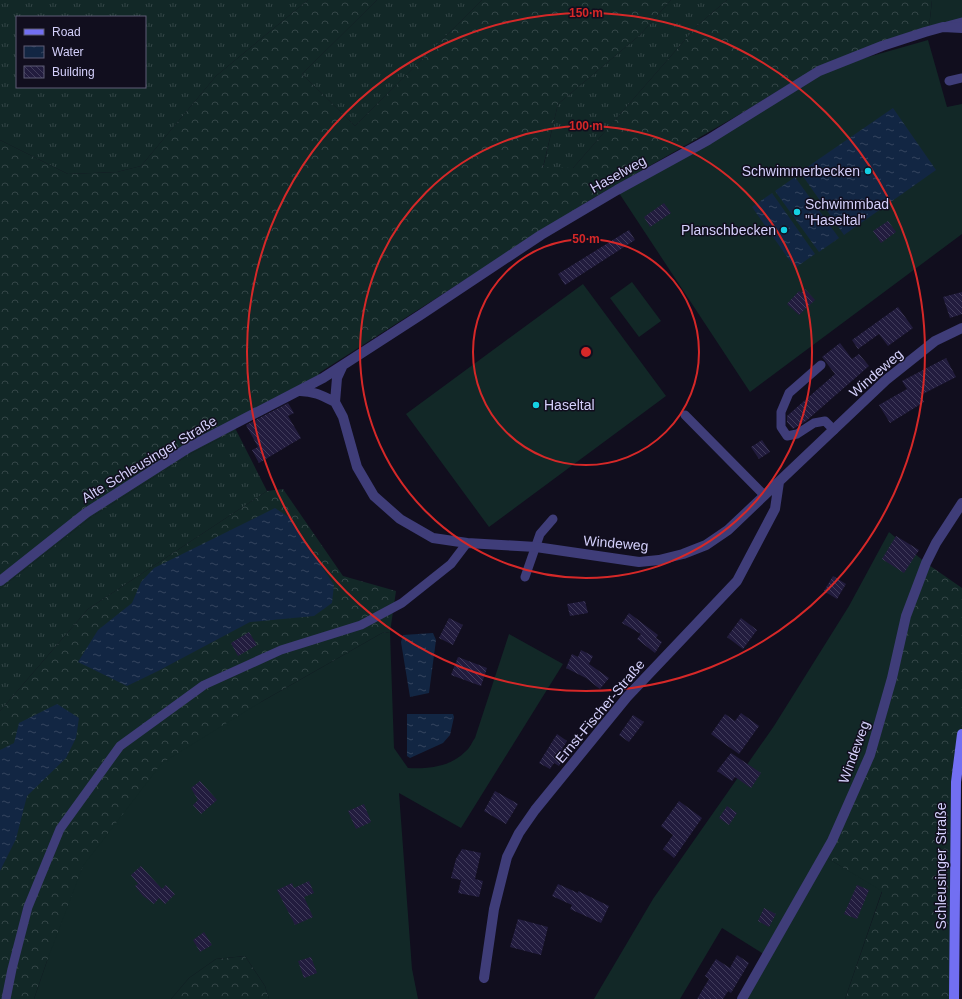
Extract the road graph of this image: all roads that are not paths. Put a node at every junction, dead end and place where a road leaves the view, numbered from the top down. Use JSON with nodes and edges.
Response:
{"nodes":[{"id":1,"x":962,"y":22,"type":"edge"},
{"id":2,"x":943,"y":27,"type":"junction"},
{"id":3,"x":962,"y":28,"type":"edge"},
{"id":4,"x":962,"y":78,"type":"edge"},
{"id":5,"x":949,"y":81,"type":"dead end"},
{"id":6,"x":962,"y":328,"type":"edge"},
{"id":7,"x":345,"y":363,"type":"junction"},
{"id":8,"x":821,"y":365,"type":"dead end"},
{"id":9,"x":323,"y":378,"type":"joint"},
{"id":10,"x":300,"y":391,"type":"junction"},
{"id":11,"x":335,"y":402,"type":"junction"},
{"id":12,"x":685,"y":415,"type":"dead end"},
{"id":13,"x":834,"y":430,"type":"junction"},
{"id":14,"x":779,"y":482,"type":"junction"},
{"id":15,"x":764,"y":495,"type":"junction"},
{"id":16,"x":962,"y":503,"type":"edge"},
{"id":17,"x":553,"y":519,"type":"dead end"},
{"id":18,"x":467,"y":543,"type":"junction"},
{"id":19,"x":536,"y":548,"type":"junction"},
{"id":20,"x":525,"y":577,"type":"dead end"},
{"id":21,"x":0,"y":581,"type":"edge"},
{"id":22,"x":962,"y":734,"type":"edge"},
{"id":23,"x":484,"y":978,"type":"dead end"},
{"id":24,"x":6,"y":999,"type":"edge"},
{"id":25,"x":742,"y":999,"type":"edge"},
{"id":26,"x":954,"y":999,"type":"edge"}],
"edges":[{"from":1,"to":2,"type":"lane","name":"Haselweg"},
{"from":2,"to":3,"type":"street","name":"Haselweg"},
{"from":2,"to":7,"type":"street","name":"Haselweg"},
{"from":4,"to":5,"type":"lane"},
{"from":6,"to":13,"type":"street","name":"Windeweg"},
{"from":7,"to":9,"type":"street","name":"Haselweg"},
{"from":7,"to":11,"type":"street","name":"Windeweg"},
{"from":8,"to":13,"type":"lane"},
{"from":9,"to":10,"type":"street","name":"Alte Schleusinger Straße"},
{"from":10,"to":11,"type":"street"},
{"from":10,"to":21,"type":"street","name":"Alte Schleusinger Straße"},
{"from":11,"to":18,"type":"street","name":"Windeweg"},
{"from":12,"to":15,"type":"lane"},
{"from":13,"to":14,"type":"street","name":"Windeweg"},
{"from":14,"to":15,"type":"street","name":"Windeweg"},
{"from":14,"to":23,"type":"street","name":"Ernst-Fischer-Straße"},
{"from":15,"to":19,"type":"street","name":"Windeweg"},
{"from":16,"to":25,"type":"street","name":"Windeweg"},
{"from":17,"to":19,"type":"lane"},
{"from":18,"to":19,"type":"street","name":"Windeweg"},
{"from":18,"to":24,"type":"lane"},
{"from":19,"to":20,"type":"lane"},
{"from":22,"to":26,"type":"main road","name":"Schleusinger Straße"}]}
